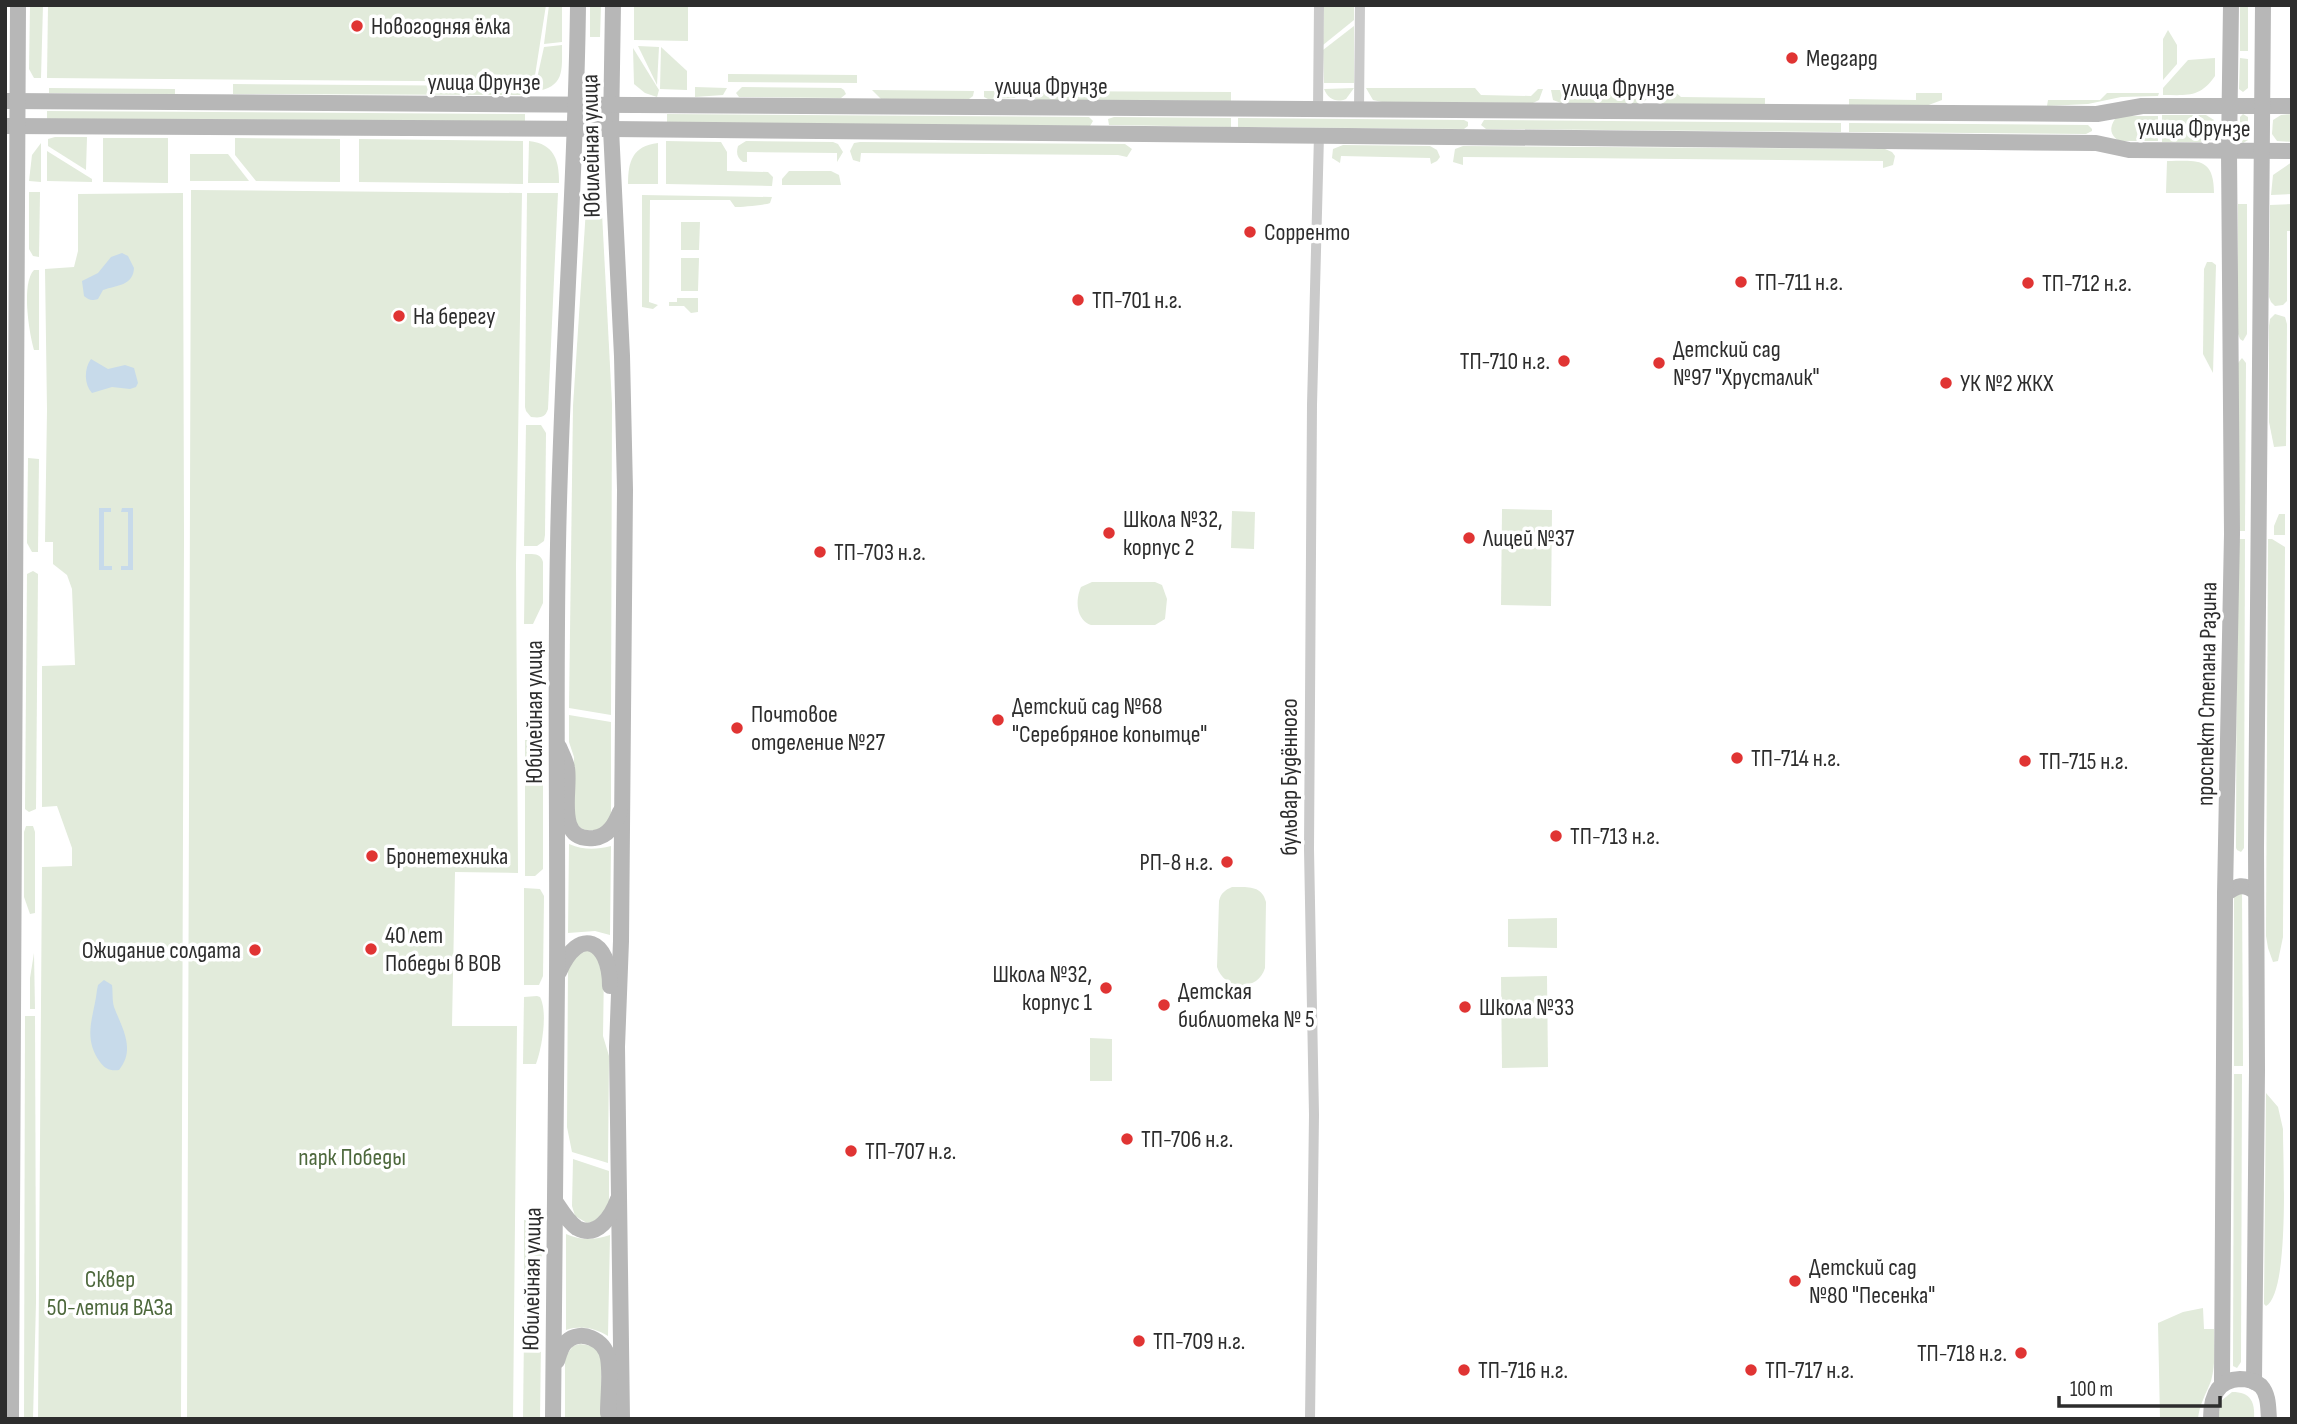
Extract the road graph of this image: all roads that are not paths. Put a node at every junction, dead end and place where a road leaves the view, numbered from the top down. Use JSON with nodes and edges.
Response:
{"nodes":[{"id":1,"x":18,"y":5,"type":"edge"},
{"id":2,"x":578,"y":5,"type":"edge"},
{"id":3,"x":613,"y":5,"type":"edge"},
{"id":4,"x":1319,"y":5,"type":"edge"},
{"id":5,"x":1360,"y":5,"type":"edge"},
{"id":6,"x":2231,"y":5,"type":"edge"},
{"id":7,"x":2263,"y":5,"type":"edge"},
{"id":8,"x":12,"y":101,"type":"edge"},
{"id":9,"x":2230,"y":104,"type":"junction"},
{"id":10,"x":576,"y":105,"type":"junction"},
{"id":11,"x":612,"y":105,"type":"junction"},
{"id":12,"x":2262,"y":105,"type":"junction"},
{"id":13,"x":2292,"y":106,"type":"edge"},
{"id":14,"x":1102,"y":109,"type":"junction"},
{"id":15,"x":1318,"y":110,"type":"junction"},
{"id":16,"x":1359,"y":110,"type":"junction"},
{"id":17,"x":1472,"y":111,"type":"junction"},
{"id":18,"x":2097,"y":114,"type":"junction"},
{"id":19,"x":11,"y":126,"type":"edge"},
{"id":20,"x":611,"y":128,"type":"junction"},
{"id":21,"x":575,"y":129,"type":"junction"},
{"id":22,"x":1101,"y":133,"type":"junction"},
{"id":23,"x":1319,"y":135,"type":"junction"},
{"id":24,"x":1472,"y":136,"type":"junction"},
{"id":25,"x":2096,"y":143,"type":"junction"},
{"id":26,"x":2229,"y":150,"type":"junction"},
{"id":27,"x":2261,"y":151,"type":"junction"},
{"id":28,"x":2292,"y":151,"type":"edge"},
{"id":29,"x":2260,"y":336,"type":"junction"},
{"id":30,"x":2231,"y":340,"type":"junction"},
{"id":31,"x":2231,"y":358,"type":"junction"},
{"id":32,"x":2260,"y":359,"type":"junction"},
{"id":33,"x":556,"y":739,"type":"junction"},
{"id":34,"x":622,"y":807,"type":"junction"},
{"id":35,"x":2228,"y":846,"type":"junction"},
{"id":36,"x":2256,"y":847,"type":"junction"},
{"id":37,"x":2256,"y":892,"type":"junction"},
{"id":38,"x":2225,"y":894,"type":"junction"},
{"id":39,"x":557,"y":977,"type":"junction"},
{"id":40,"x":617,"y":1047,"type":"junction"},
{"id":41,"x":620,"y":1193,"type":"junction"},
{"id":42,"x":555,"y":1201,"type":"junction"},
{"id":43,"x":554,"y":1376,"type":"junction"},
{"id":44,"x":2255,"y":1382,"type":"junction"},
{"id":45,"x":2222,"y":1383,"type":"junction"},
{"id":46,"x":11,"y":1419,"type":"edge"},
{"id":47,"x":553,"y":1419,"type":"edge"},
{"id":48,"x":610,"y":1419,"type":"edge"},
{"id":49,"x":622,"y":1419,"type":"edge"},
{"id":50,"x":1310,"y":1419,"type":"edge"},
{"id":51,"x":2211,"y":1419,"type":"edge"},
{"id":52,"x":2269,"y":1419,"type":"edge"}],
"edges":[{"from":1,"to":8,"type":"main road"},
{"from":2,"to":10,"type":"main road","name":"Юбилейная улица"},
{"from":3,"to":11,"type":"main road","name":"Юбилейная улица"},
{"from":4,"to":15,"type":"street"},
{"from":5,"to":16,"type":"street"},
{"from":6,"to":9,"type":"main road","name":"проспект Степана Разина"},
{"from":7,"to":12,"type":"main road","name":"проспект Степана Разина"},
{"from":8,"to":10,"type":"main road","name":"улица Фрунзе"},
{"from":8,"to":19,"type":"main road"},
{"from":9,"to":12,"type":"main road","name":"улица Фрунзе"},
{"from":9,"to":18,"type":"main road","name":"улица Фрунзе"},
{"from":9,"to":26,"type":"main road","name":"проспект Степана Разина"},
{"from":10,"to":11,"type":"main road","name":"улица Фрунзе"},
{"from":10,"to":21,"type":"main road","name":"Юбилейная улица"},
{"from":11,"to":14,"type":"main road","name":"улица Фрунзе"},
{"from":11,"to":20,"type":"main road","name":"Юбилейная улица"},
{"from":12,"to":13,"type":"main road","name":"улица Фрунзе"},
{"from":12,"to":27,"type":"main road","name":"проспект Степана Разина"},
{"from":14,"to":15,"type":"main road","name":"улица Фрунзе"},
{"from":14,"to":22,"type":"main road"},
{"from":15,"to":16,"type":"main road","name":"улица Фрунзе"},
{"from":16,"to":17,"type":"main road","name":"улица Фрунзе"},
{"from":17,"to":18,"type":"main road","name":"улица Фрунзе"},
{"from":17,"to":24,"type":"main road"},
{"from":18,"to":25,"type":"main road"},
{"from":19,"to":21,"type":"main road","name":"улица Фрунзе"},
{"from":19,"to":46,"type":"main road"},
{"from":20,"to":21,"type":"main road","name":"улица Фрунзе"},
{"from":20,"to":22,"type":"main road","name":"улица Фрунзе"},
{"from":20,"to":34,"type":"main road","name":"Юбилейная улица"},
{"from":21,"to":33,"type":"main road","name":"Юбилейная улица"},
{"from":22,"to":23,"type":"main road","name":"улица Фрунзе"},
{"from":23,"to":24,"type":"main road","name":"улица Фрунзе"},
{"from":23,"to":50,"type":"street","name":"бульвар Будённого"},
{"from":24,"to":25,"type":"main road","name":"улица Фрунзе"},
{"from":25,"to":26,"type":"main road","name":"улица Фрунзе"},
{"from":26,"to":27,"type":"main road","name":"улица Фрунзе"},
{"from":26,"to":30,"type":"main road","name":"проспект Степана Разина"},
{"from":27,"to":28,"type":"main road","name":"улица Фрунзе"},
{"from":27,"to":29,"type":"main road","name":"проспект Степана Разина"},
{"from":29,"to":30,"type":"main road"},
{"from":29,"to":32,"type":"main road","name":"проспект Степана Разина"},
{"from":30,"to":31,"type":"main road","name":"проспект Степана Разина"},
{"from":31,"to":32,"type":"main road"},
{"from":31,"to":35,"type":"main road","name":"проспект Степана Разина"},
{"from":32,"to":36,"type":"main road","name":"проспект Степана Разина"},
{"from":33,"to":34,"type":"main road"},
{"from":33,"to":39,"type":"main road","name":"Юбилейная улица"},
{"from":34,"to":40,"type":"main road","name":"Юбилейная улица"},
{"from":35,"to":36,"type":"main road"},
{"from":35,"to":38,"type":"main road","name":"проспект Степана Разина"},
{"from":36,"to":37,"type":"main road","name":"проспект Степана Разина"},
{"from":37,"to":38,"type":"main road"},
{"from":37,"to":44,"type":"main road","name":"проспект Степана Разина"},
{"from":38,"to":45,"type":"main road","name":"проспект Степана Разина"},
{"from":39,"to":40,"type":"main road"},
{"from":39,"to":42,"type":"main road","name":"Юбилейная улица"},
{"from":40,"to":41,"type":"main road","name":"Юбилейная улица"},
{"from":41,"to":42,"type":"main road"},
{"from":41,"to":49,"type":"main road","name":"Юбилейная улица"},
{"from":42,"to":43,"type":"main road","name":"Юбилейная улица"},
{"from":43,"to":47,"type":"main road","name":"Юбилейная улица"},
{"from":43,"to":48,"type":"main road"},
{"from":44,"to":45,"type":"main road"},
{"from":44,"to":52,"type":"main road","name":"проспект Степана Разина"},
{"from":45,"to":51,"type":"main road","name":"проспект Степана Разина"}]}
